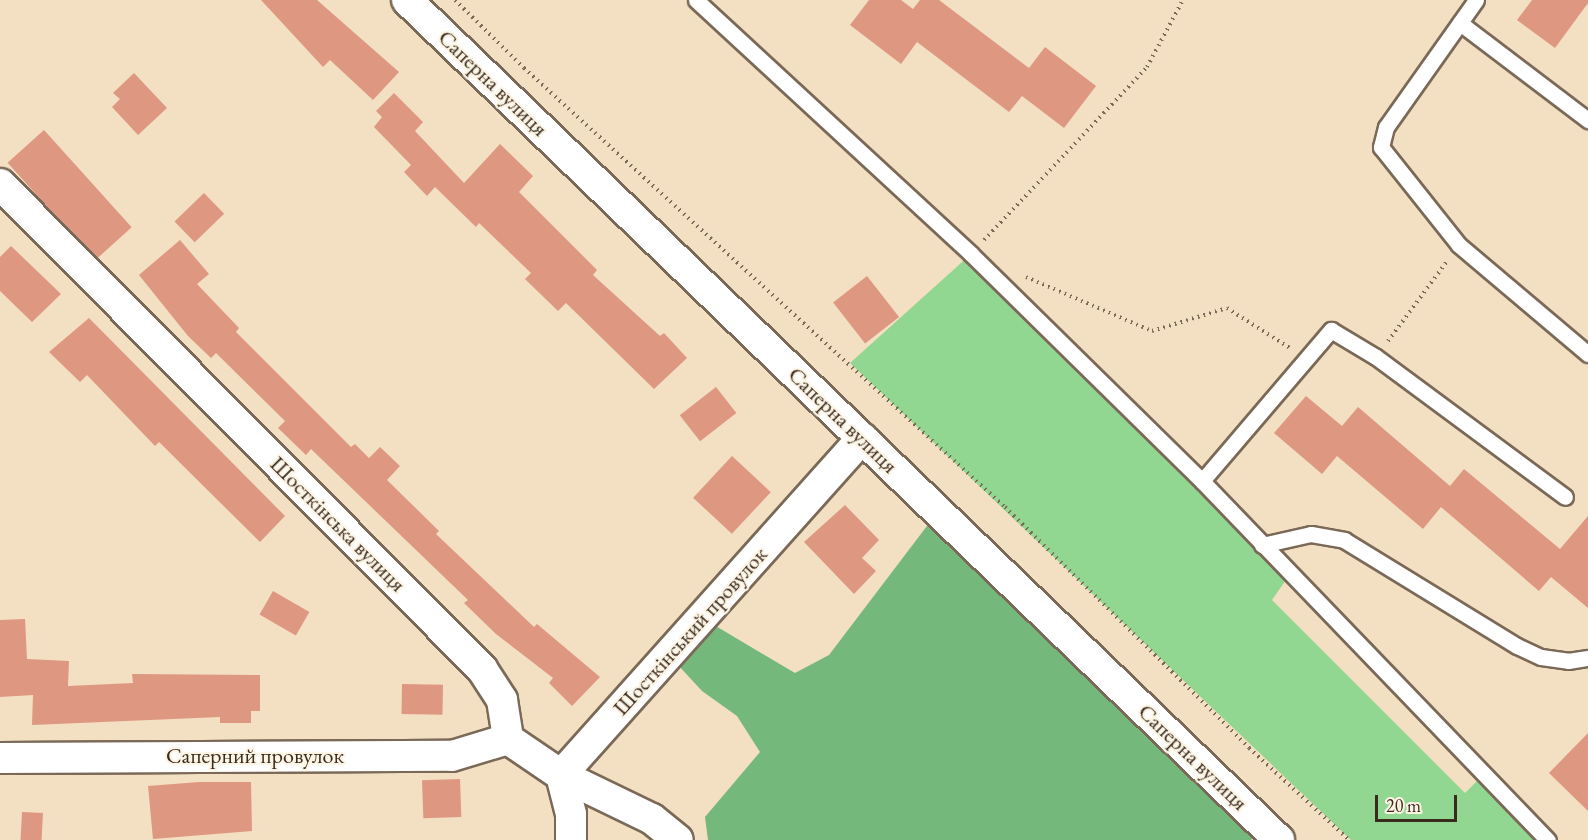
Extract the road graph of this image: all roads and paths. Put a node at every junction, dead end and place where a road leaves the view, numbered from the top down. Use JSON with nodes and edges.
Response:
{"nodes":[{"id":1,"x":407,"y":0,"type":"edge"},
{"id":2,"x":455,"y":0,"type":"edge"},
{"id":3,"x":696,"y":0,"type":"edge"},
{"id":4,"x":1183,"y":0,"type":"edge"},
{"id":5,"x":1476,"y":0,"type":"edge"},
{"id":6,"x":1460,"y":22,"type":"junction"},
{"id":7,"x":1586,"y":115,"type":"edge"},
{"id":8,"x":0,"y":184,"type":"edge"},
{"id":9,"x":1459,"y":245,"type":"junction"},
{"id":10,"x":971,"y":254,"type":"junction"},
{"id":11,"x":1015,"y":272,"type":"dead end"},
{"id":12,"x":1588,"y":354,"type":"edge"},
{"id":13,"x":1376,"y":357,"type":"junction"},
{"id":14,"x":1306,"y":358,"type":"junction"},
{"id":15,"x":862,"y":438,"type":"junction"},
{"id":16,"x":1202,"y":481,"type":"junction"},
{"id":17,"x":1564,"y":497,"type":"dead end"},
{"id":18,"x":1262,"y":545,"type":"junction"},
{"id":19,"x":1588,"y":658,"type":"edge"},
{"id":20,"x":508,"y":739,"type":"junction"},
{"id":21,"x":0,"y":758,"type":"edge"},
{"id":22,"x":561,"y":775,"type":"junction"},
{"id":23,"x":571,"y":840,"type":"edge"},
{"id":24,"x":678,"y":840,"type":"edge"},
{"id":25,"x":1279,"y":840,"type":"edge"},
{"id":26,"x":1349,"y":840,"type":"edge"},
{"id":27,"x":1548,"y":840,"type":"edge"}],
"edges":[{"from":1,"to":15,"type":"street","name":"Саперна вулиця"},
{"from":2,"to":26,"type":"path"},
{"from":3,"to":10,"type":"lane"},
{"from":4,"to":10,"type":"path"},
{"from":5,"to":6,"type":"lane"},
{"from":6,"to":7,"type":"lane"},
{"from":6,"to":9,"type":"lane"},
{"from":8,"to":20,"type":"street","name":"Шосткінська вулиця"},
{"from":9,"to":12,"type":"lane"},
{"from":9,"to":13,"type":"path"},
{"from":10,"to":16,"type":"lane"},
{"from":11,"to":14,"type":"path"},
{"from":13,"to":14,"type":"lane"},
{"from":13,"to":17,"type":"lane"},
{"from":14,"to":16,"type":"lane"},
{"from":15,"to":22,"type":"street","name":"Шосткінський провулок"},
{"from":15,"to":25,"type":"street","name":"Саперна вулиця"},
{"from":16,"to":18,"type":"lane"},
{"from":18,"to":19,"type":"lane"},
{"from":18,"to":27,"type":"lane"},
{"from":20,"to":21,"type":"street","name":"Саперний провулок"},
{"from":20,"to":22,"type":"street"},
{"from":22,"to":23,"type":"street"},
{"from":22,"to":24,"type":"street"}]}
